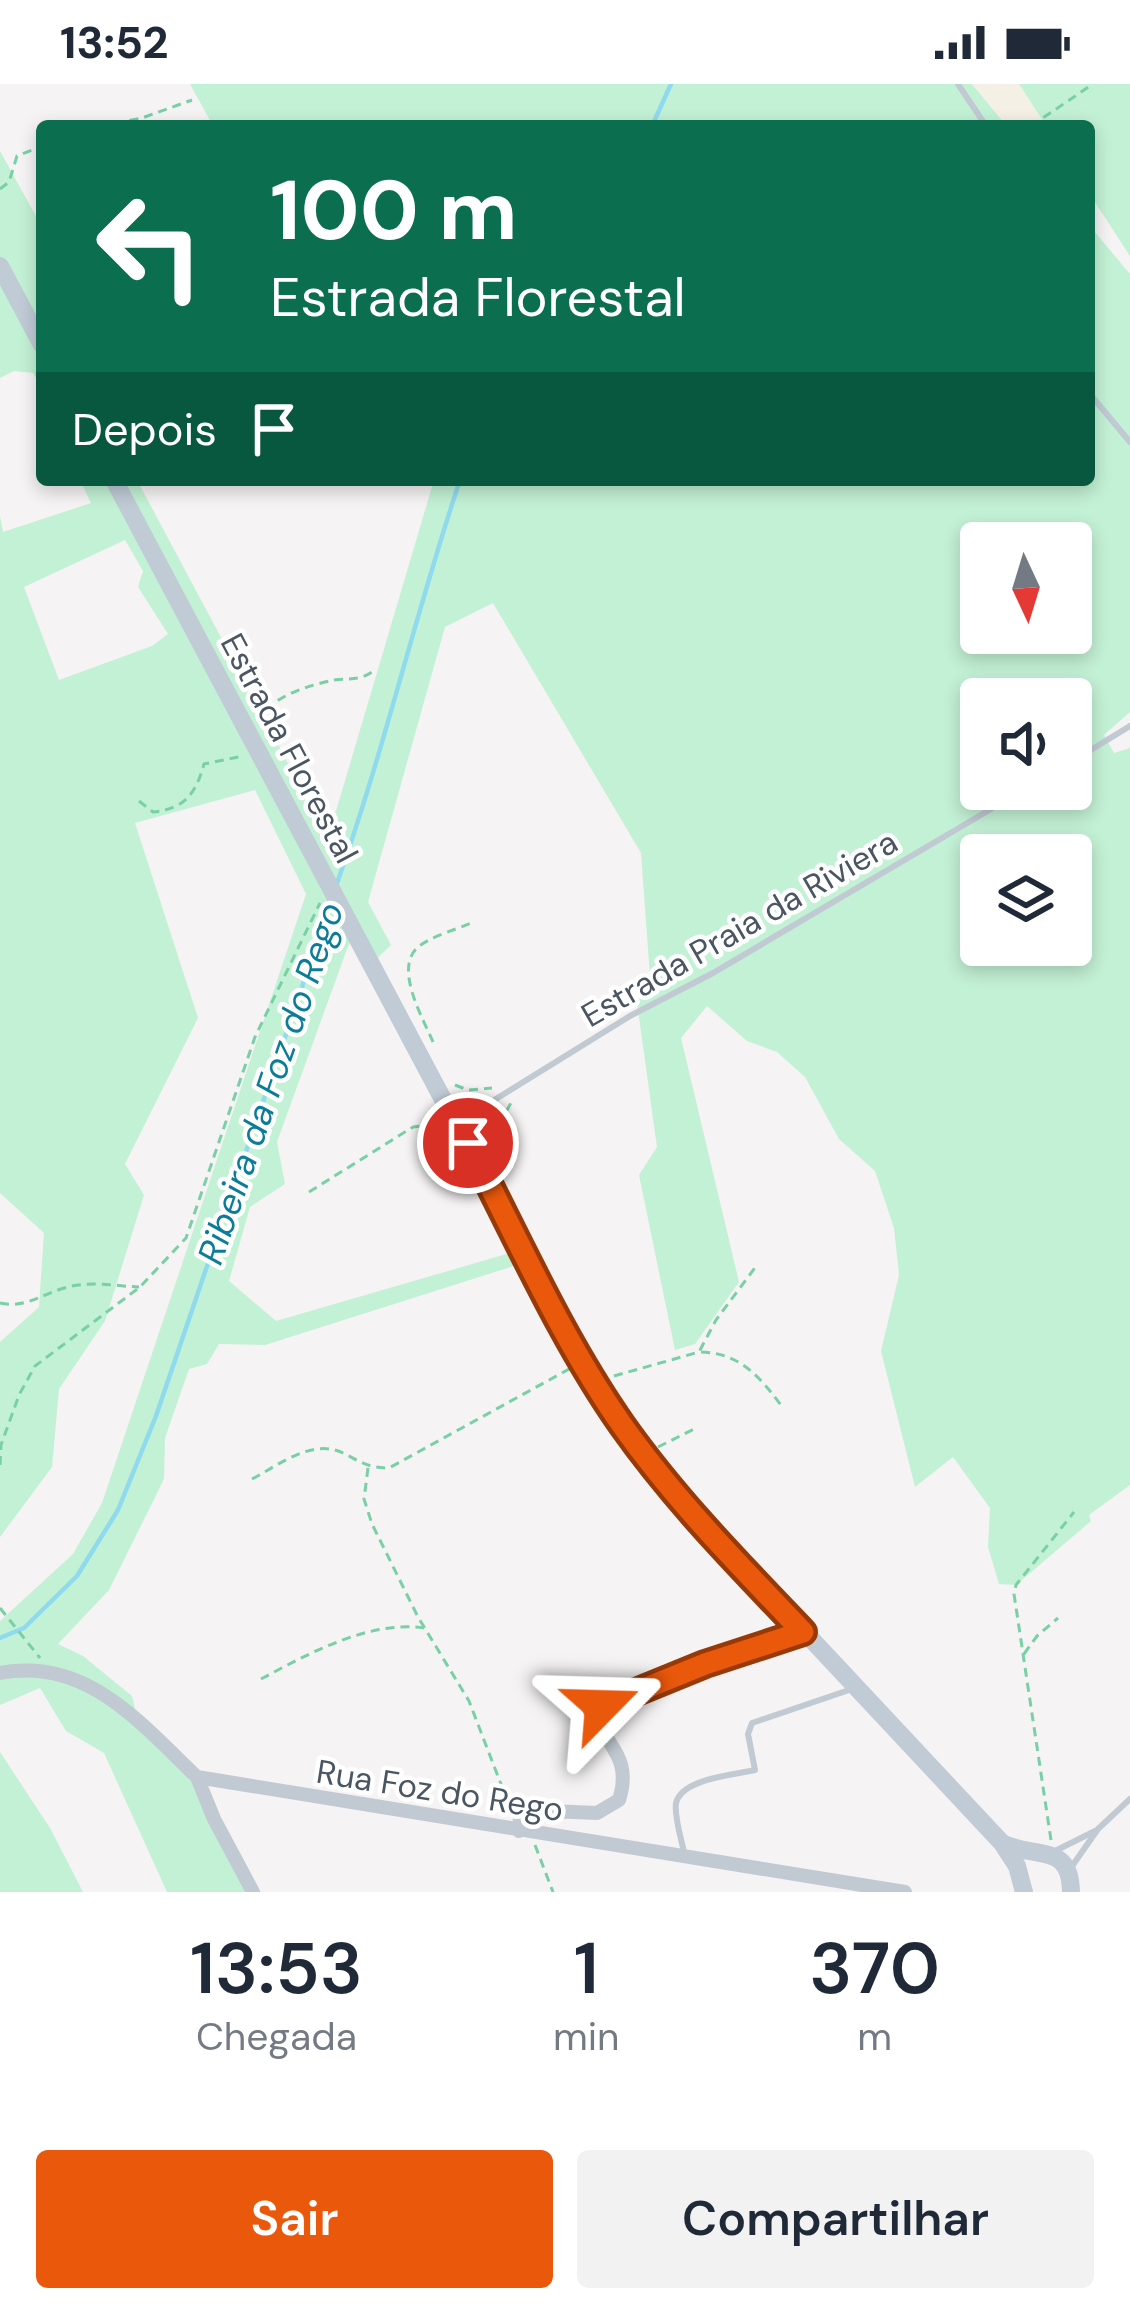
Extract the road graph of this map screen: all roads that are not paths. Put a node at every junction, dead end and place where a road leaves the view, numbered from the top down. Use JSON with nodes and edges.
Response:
{"nodes":[{"id":1,"x":958,"y":84,"type":"edge"},
{"id":2,"x":982,"y":120,"type":"edge"},
{"id":3,"x":0,"y":266,"type":"edge"},
{"id":4,"x":36,"y":334,"type":"edge"},
{"id":5,"x":1095,"y":400,"type":"edge"},
{"id":6,"x":1130,"y":442,"type":"edge"},
{"id":7,"x":117,"y":486,"type":"edge"},
{"id":8,"x":1130,"y":726,"type":"edge"},
{"id":9,"x":1092,"y":749,"type":"edge"},
{"id":10,"x":989,"y":810,"type":"edge"},
{"id":11,"x":478,"y":1110,"type":"junction"},
{"id":12,"x":444,"y":1115,"type":"junction"},
{"id":13,"x":468,"y":1143,"type":"junction"},
{"id":14,"x":803,"y":1632,"type":"junction"},
{"id":15,"x":0,"y":1673,"type":"edge"},
{"id":16,"x":855,"y":1688,"type":"junction"},
{"id":17,"x":197,"y":1777,"type":"junction"},
{"id":18,"x":1130,"y":1799,"type":"edge"},
{"id":19,"x":1098,"y":1829,"type":"junction"},
{"id":20,"x":522,"y":1831,"type":"junction"},
{"id":21,"x":1002,"y":1843,"type":"junction"},
{"id":22,"x":1045,"y":1847,"type":"junction"},
{"id":23,"x":685,"y":1857,"type":"junction"},
{"id":24,"x":1070,"y":1884,"type":"edge"},
{"id":25,"x":1019,"y":1886,"type":"edge"},
{"id":26,"x":253,"y":1892,"type":"edge"},
{"id":27,"x":905,"y":1892,"type":"edge"}],
"edges":[{"from":1,"to":2,"type":"lane"},
{"from":3,"to":4,"type":"main road"},
{"from":5,"to":6,"type":"lane"},
{"from":7,"to":12,"type":"main road","name":"Estrada Florestal"},
{"from":8,"to":9,"type":"lane"},
{"from":10,"to":11,"type":"lane","name":"Estrada Praia da Riviera"},
{"from":11,"to":12,"type":"main road"},
{"from":11,"to":13,"type":"main road"},
{"from":12,"to":13,"type":"main road"},
{"from":13,"to":14,"type":"main road"},
{"from":14,"to":16,"type":"main road"},
{"from":14,"to":20,"type":"street"},
{"from":15,"to":17,"type":"street"},
{"from":16,"to":21,"type":"main road"},
{"from":16,"to":23,"type":"lane"},
{"from":17,"to":20,"type":"street","name":"Rua Foz do Rego"},
{"from":17,"to":26,"type":"street"},
{"from":18,"to":19,"type":"lane"},
{"from":19,"to":22,"type":"lane"},
{"from":19,"to":24,"type":"lane"},
{"from":20,"to":23,"type":"street","name":"Rua Foz do Rego"},
{"from":21,"to":22,"type":"main road"},
{"from":21,"to":25,"type":"main road"},
{"from":22,"to":24,"type":"main road"},
{"from":22,"to":25,"type":"main road"},
{"from":23,"to":27,"type":"street","name":"Rua Foz do Rego"}]}
